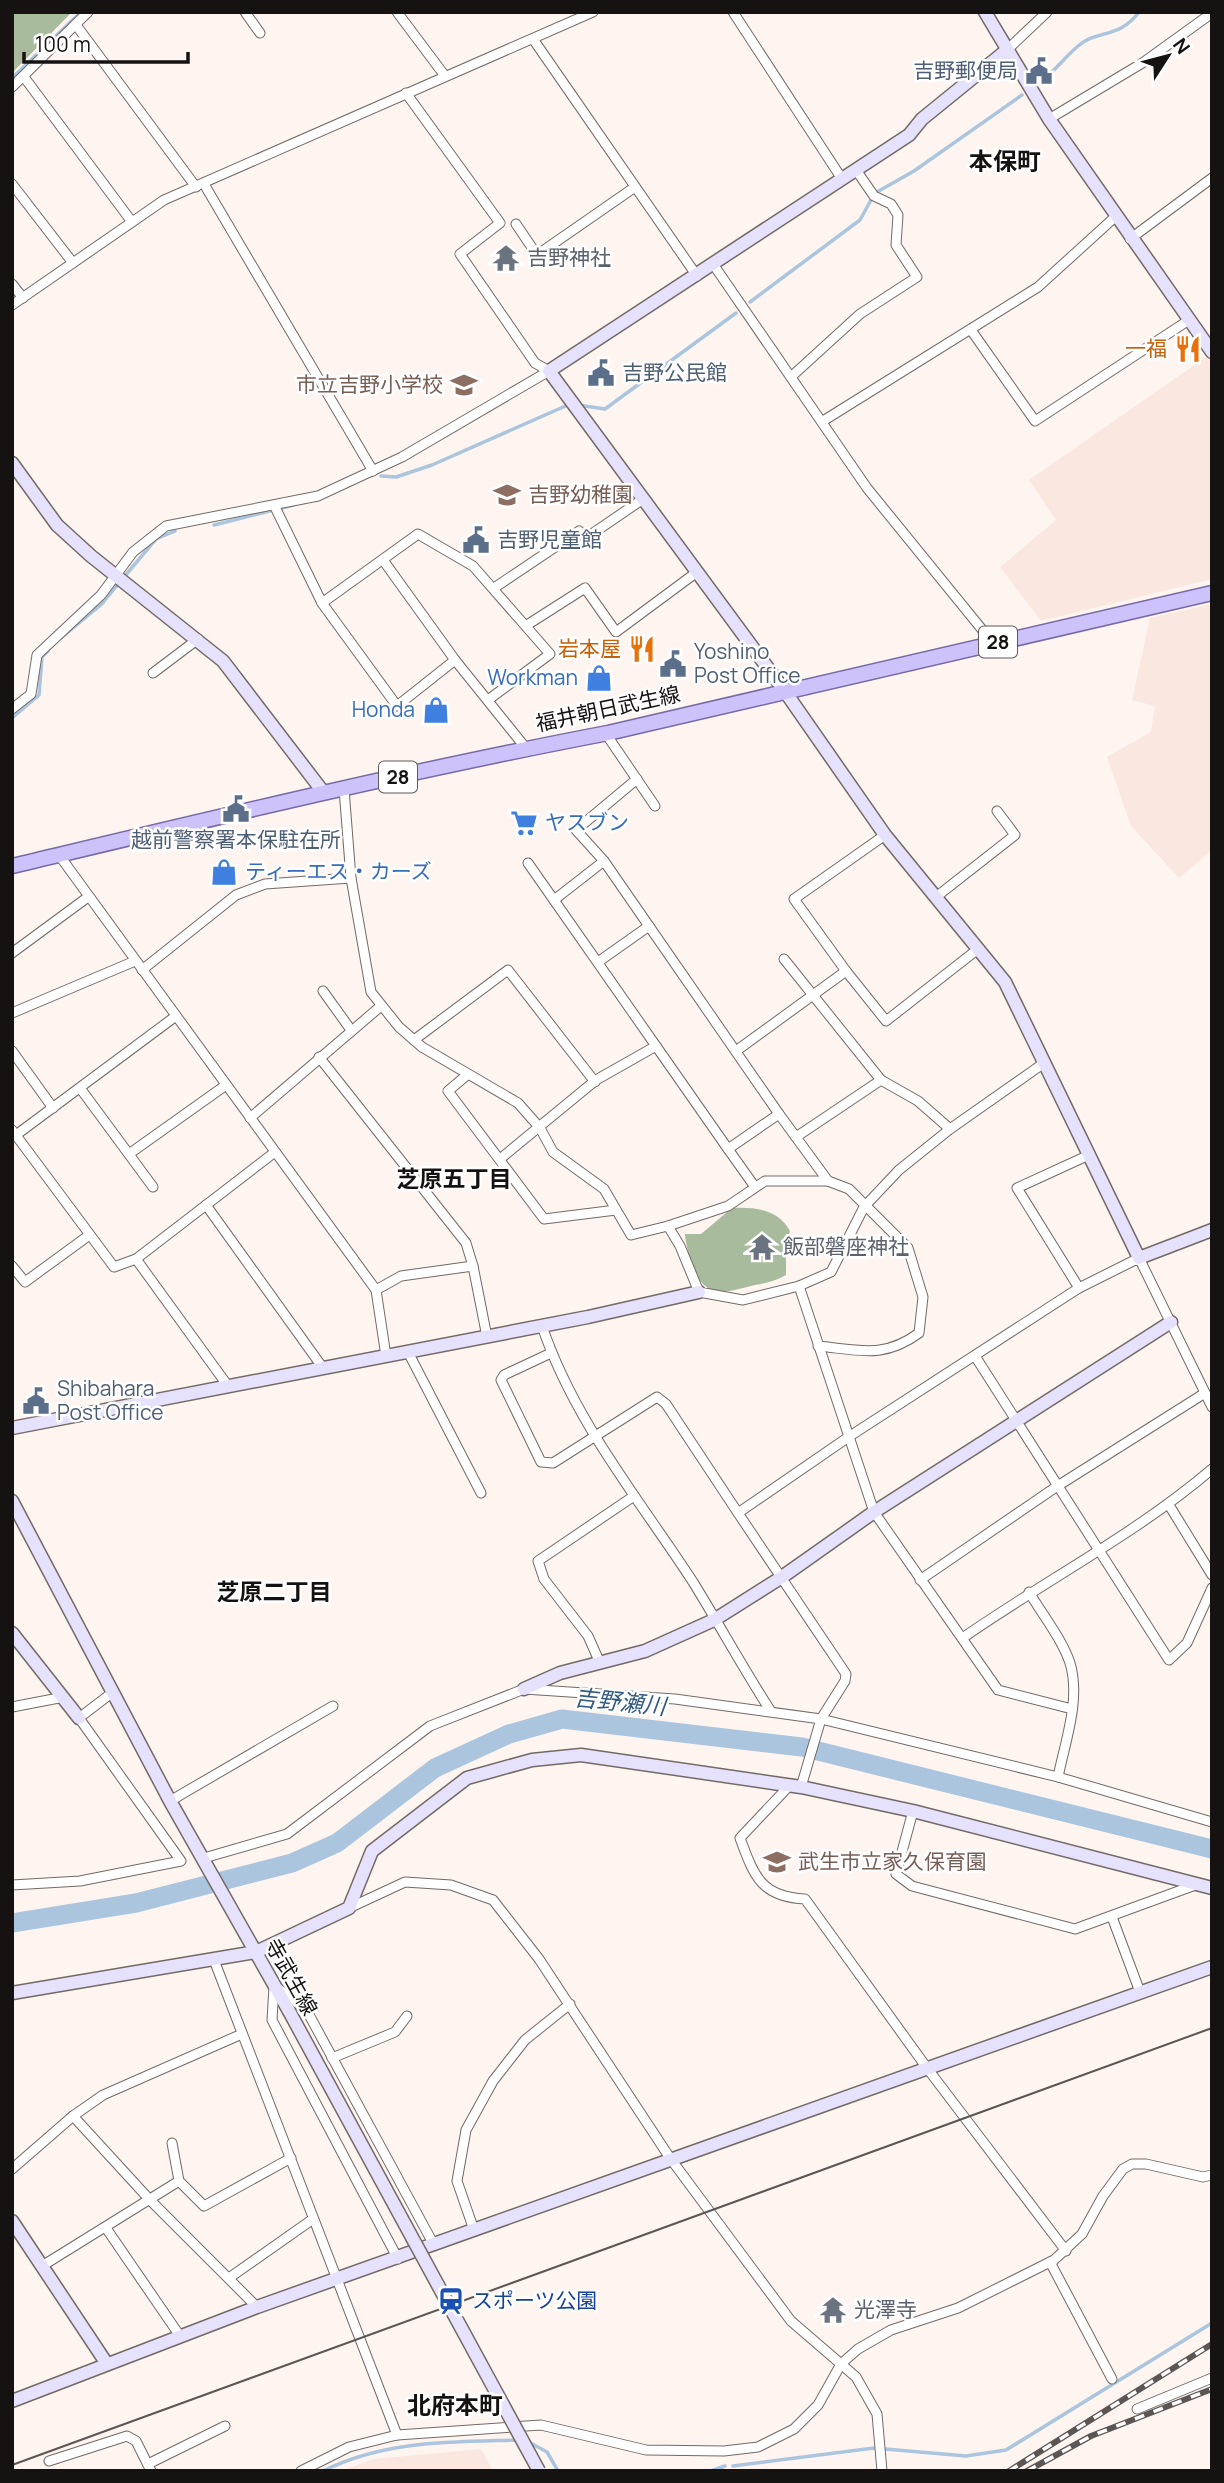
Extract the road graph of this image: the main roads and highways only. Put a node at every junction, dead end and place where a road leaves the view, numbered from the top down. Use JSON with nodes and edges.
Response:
{"nodes":[{"id":1,"x":1212,"y":593,"type":"edge"},
{"id":2,"x":12,"y":866,"type":"edge"}],
"edges":[{"from":1,"to":2,"type":"main road","name":"福井朝日武生線","number":"28"}]}
